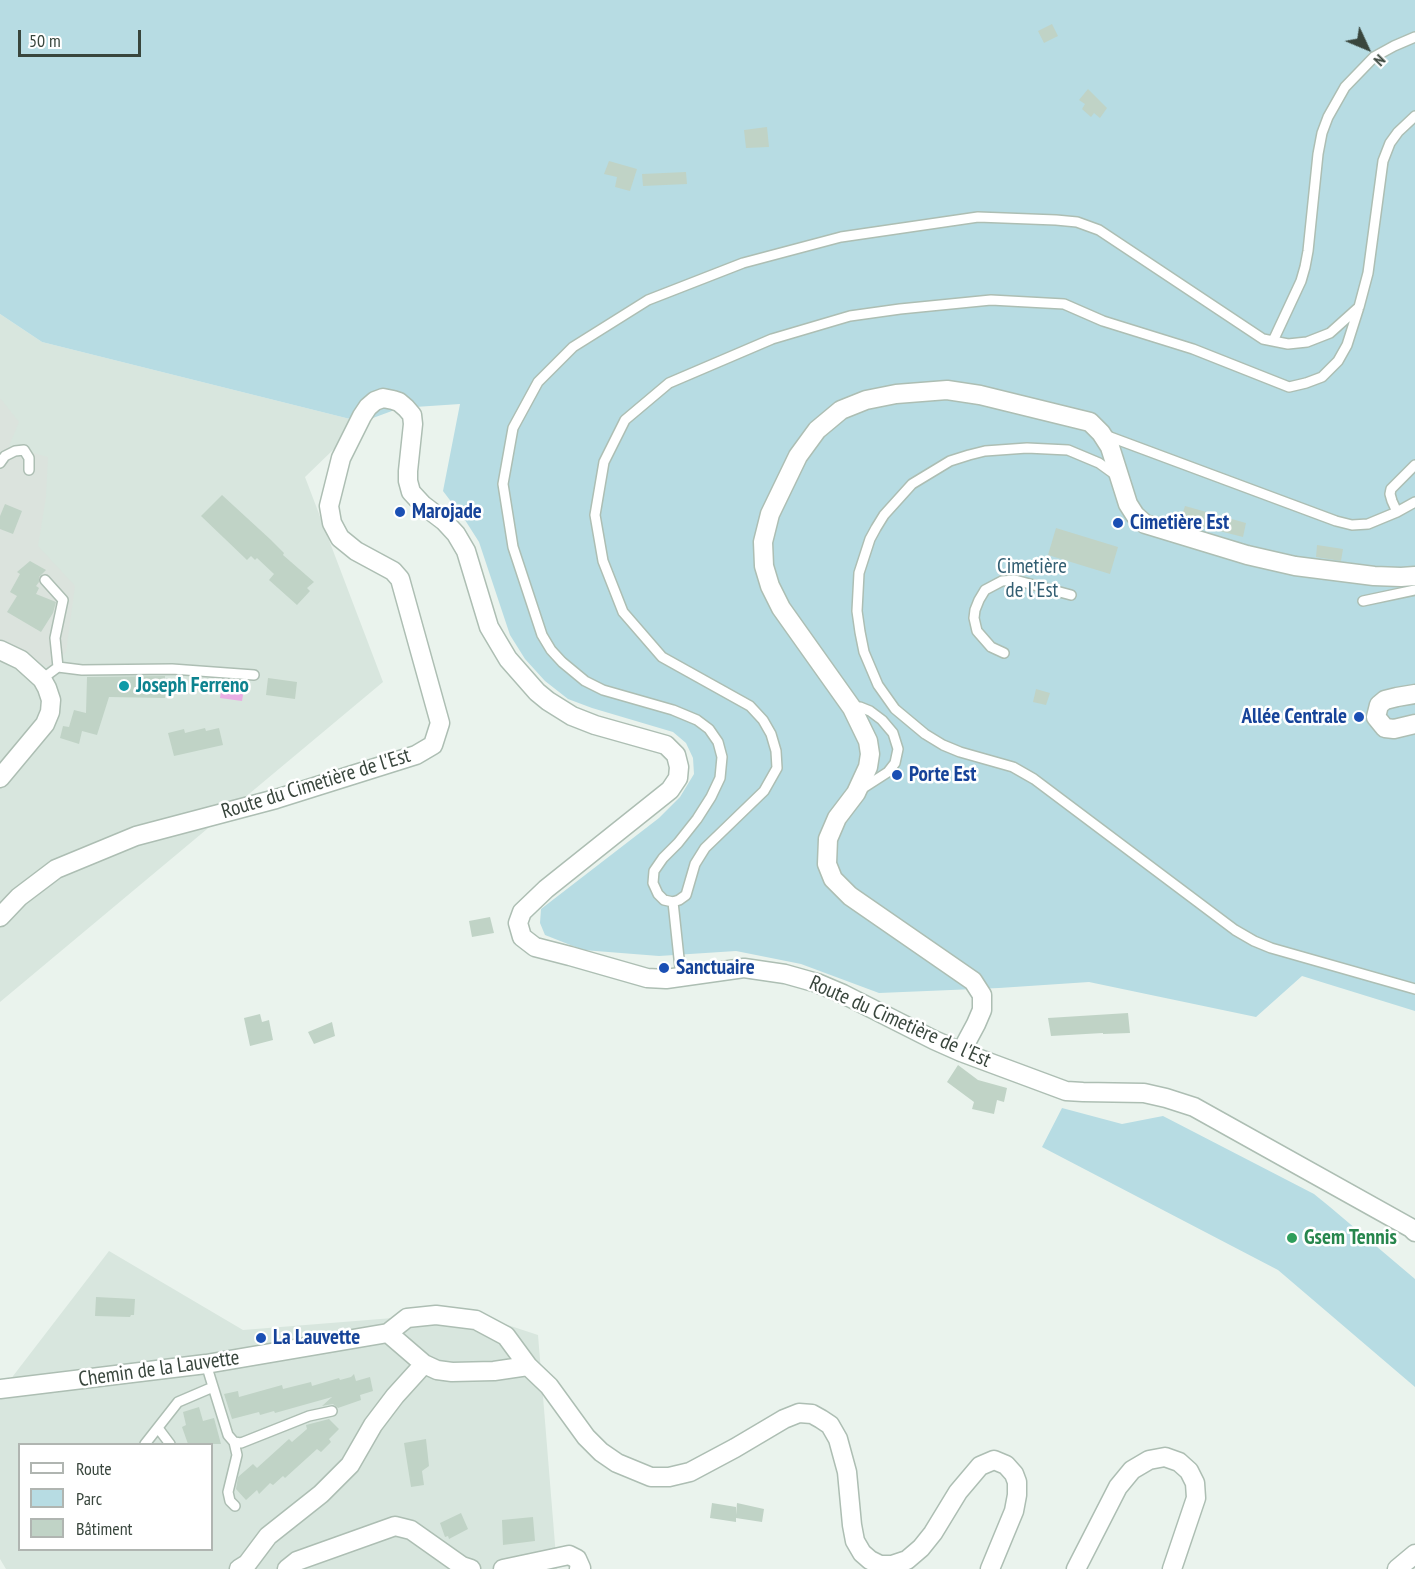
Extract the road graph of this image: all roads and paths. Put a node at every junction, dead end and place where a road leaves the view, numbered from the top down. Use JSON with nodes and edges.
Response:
{"nodes":[{"id":1,"x":1415,"y":36,"type":"edge"},
{"id":2,"x":1415,"y":117,"type":"edge"},
{"id":3,"x":1359,"y":307,"type":"junction"},
{"id":4,"x":1273,"y":341,"type":"junction"},
{"id":5,"x":1101,"y":433,"type":"junction"},
{"id":6,"x":0,"y":463,"type":"edge"},
{"id":7,"x":1415,"y":465,"type":"edge"},
{"id":8,"x":29,"y":470,"type":"dead end"},
{"id":9,"x":1119,"y":477,"type":"junction"},
{"id":10,"x":1415,"y":502,"type":"edge"},
{"id":11,"x":1397,"y":512,"type":"junction"},
{"id":12,"x":1415,"y":576,"type":"edge"},
{"id":13,"x":45,"y":580,"type":"dead end"},
{"id":14,"x":1415,"y":590,"type":"edge"},
{"id":15,"x":1071,"y":595,"type":"dead end"},
{"id":16,"x":1363,"y":601,"type":"dead end"},
{"id":17,"x":0,"y":650,"type":"edge"},
{"id":18,"x":1004,"y":653,"type":"dead end"},
{"id":19,"x":58,"y":667,"type":"junction"},
{"id":20,"x":254,"y":675,"type":"dead end"},
{"id":21,"x":42,"y":679,"type":"junction"},
{"id":22,"x":1415,"y":694,"type":"edge"},
{"id":23,"x":852,"y":708,"type":"junction"},
{"id":24,"x":1415,"y":724,"type":"edge"},
{"id":25,"x":0,"y":777,"type":"edge"},
{"id":26,"x":856,"y":793,"type":"junction"},
{"id":27,"x":673,"y":902,"type":"junction"},
{"id":28,"x":0,"y":917,"type":"edge"},
{"id":29,"x":681,"y":977,"type":"junction"},
{"id":30,"x":1415,"y":989,"type":"edge"},
{"id":31,"x":961,"y":1052,"type":"junction"},
{"id":32,"x":1415,"y":1232,"type":"edge"},
{"id":33,"x":388,"y":1334,"type":"junction"},
{"id":34,"x":206,"y":1364,"type":"junction"},
{"id":35,"x":424,"y":1364,"type":"junction"},
{"id":36,"x":528,"y":1366,"type":"junction"},
{"id":37,"x":213,"y":1387,"type":"junction"},
{"id":38,"x":0,"y":1389,"type":"edge"},
{"id":39,"x":332,"y":1411,"type":"dead end"},
{"id":40,"x":158,"y":1428,"type":"junction"},
{"id":41,"x":234,"y":1442,"type":"junction"},
{"id":42,"x":146,"y":1443,"type":"edge"},
{"id":43,"x":169,"y":1443,"type":"edge"},
{"id":44,"x":235,"y":1506,"type":"dead end"},
{"id":45,"x":1415,"y":1554,"type":"edge"},
{"id":46,"x":239,"y":1569,"type":"edge"},
{"id":47,"x":287,"y":1569,"type":"edge"},
{"id":48,"x":471,"y":1569,"type":"edge"},
{"id":49,"x":503,"y":1569,"type":"edge"},
{"id":50,"x":579,"y":1569,"type":"edge"},
{"id":51,"x":990,"y":1569,"type":"edge"},
{"id":52,"x":1076,"y":1569,"type":"edge"},
{"id":53,"x":1172,"y":1569,"type":"edge"},
{"id":54,"x":1397,"y":1569,"type":"edge"}],
"edges":[{"from":1,"to":4,"type":"lane"},
{"from":2,"to":3,"type":"lane"},
{"from":3,"to":4,"type":"lane"},
{"from":3,"to":27,"type":"lane"},
{"from":4,"to":27,"type":"lane"},
{"from":5,"to":9,"type":"street"},
{"from":5,"to":11,"type":"lane"},
{"from":5,"to":23,"type":"street"},
{"from":6,"to":8,"type":"lane"},
{"from":7,"to":11,"type":"lane"},
{"from":9,"to":12,"type":"street"},
{"from":9,"to":30,"type":"lane"},
{"from":10,"to":11,"type":"lane"},
{"from":13,"to":19,"type":"lane"},
{"from":14,"to":16,"type":"lane"},
{"from":15,"to":18,"type":"lane"},
{"from":17,"to":21,"type":"street"},
{"from":19,"to":20,"type":"lane"},
{"from":19,"to":21,"type":"lane"},
{"from":21,"to":25,"type":"street"},
{"from":22,"to":24,"type":"street"},
{"from":23,"to":26,"type":"street"},
{"from":23,"to":26,"type":"lane"},
{"from":26,"to":31,"type":"street"},
{"from":27,"to":29,"type":"lane"},
{"from":28,"to":29,"type":"street","name":"Route du Cimetière de l'Est"},
{"from":29,"to":31,"type":"street","name":"Route du Cimetière de l'Est"},
{"from":31,"to":32,"type":"street","name":"Route du Cimetière de l'Est"},
{"from":33,"to":34,"type":"street","name":"Chemin de la Lauvette"},
{"from":33,"to":35,"type":"street"},
{"from":33,"to":36,"type":"street","name":"Chemin de la Lauvette"},
{"from":34,"to":37,"type":"lane"},
{"from":34,"to":38,"type":"street","name":"Chemin de la Lauvette"},
{"from":35,"to":36,"type":"street"},
{"from":35,"to":46,"type":"street"},
{"from":36,"to":51,"type":"street","name":"Chemin de la Lauvette"},
{"from":37,"to":40,"type":"lane"},
{"from":37,"to":41,"type":"lane"},
{"from":39,"to":41,"type":"lane"},
{"from":40,"to":42,"type":"lane"},
{"from":40,"to":43,"type":"lane"},
{"from":41,"to":44,"type":"lane"},
{"from":45,"to":54,"type":"street"},
{"from":47,"to":48,"type":"street"},
{"from":49,"to":50,"type":"street"},
{"from":52,"to":53,"type":"street"}]}
